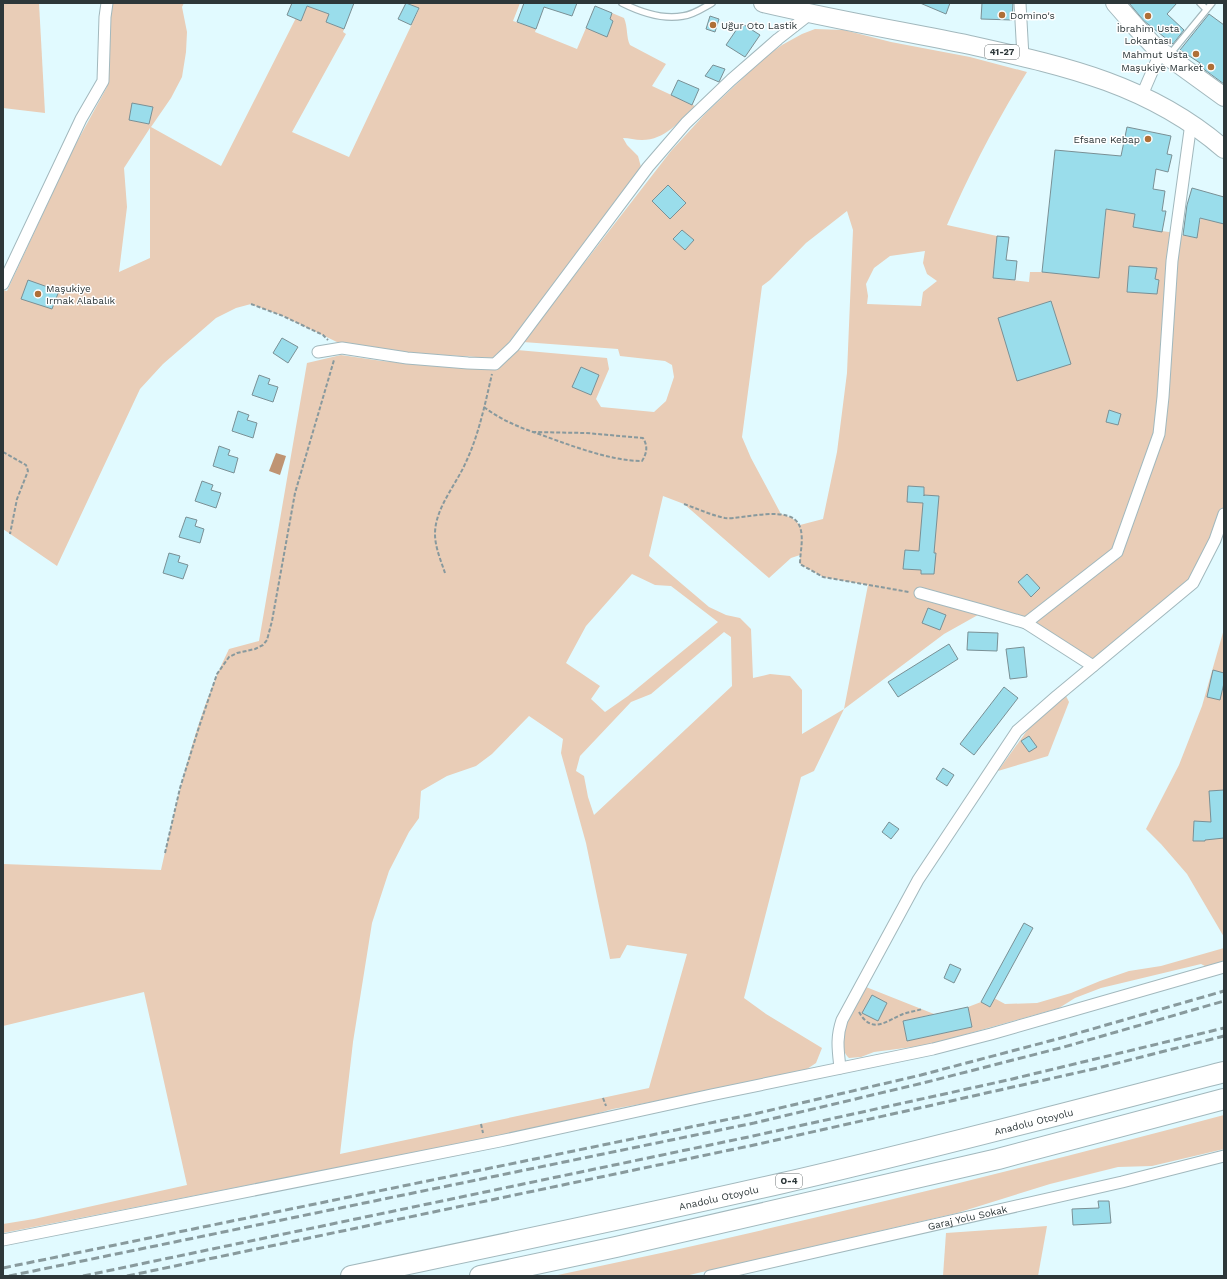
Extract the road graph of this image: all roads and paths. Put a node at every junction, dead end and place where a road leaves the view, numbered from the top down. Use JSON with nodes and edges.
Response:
{"nodes":[{"id":1,"x":107,"y":3,"type":"edge"},
{"id":2,"x":622,"y":3,"type":"edge"},
{"id":3,"x":712,"y":3,"type":"edge"},
{"id":4,"x":763,"y":3,"type":"edge"},
{"id":5,"x":1020,"y":3,"type":"edge"},
{"id":6,"x":1115,"y":3,"type":"edge"},
{"id":7,"x":1200,"y":3,"type":"edge"},
{"id":8,"x":1212,"y":3,"type":"edge"},
{"id":9,"x":1206,"y":10,"type":"junction"},
{"id":10,"x":810,"y":14,"type":"junction"},
{"id":11,"x":1164,"y":54,"type":"junction"},
{"id":12,"x":1023,"y":57,"type":"junction"},
{"id":13,"x":1142,"y":95,"type":"junction"},
{"id":14,"x":1224,"y":97,"type":"edge"},
{"id":15,"x":1191,"y":123,"type":"junction"},
{"id":16,"x":1224,"y":149,"type":"edge"},
{"id":17,"x":3,"y":284,"type":"edge"},
{"id":18,"x":251,"y":304,"type":"dead end"},
{"id":19,"x":337,"y":349,"type":"junction"},
{"id":20,"x":318,"y":352,"type":"dead end"},
{"id":21,"x":495,"y":364,"type":"junction"},
{"id":22,"x":484,"y":407,"type":"junction"},
{"id":23,"x":533,"y":432,"type":"junction"},
{"id":24,"x":3,"y":452,"type":"edge"},
{"id":25,"x":684,"y":504,"type":"dead end"},
{"id":26,"x":1224,"y":514,"type":"edge"},
{"id":27,"x":10,"y":534,"type":"dead end"},
{"id":28,"x":445,"y":573,"type":"dead end"},
{"id":29,"x":920,"y":594,"type":"joint"},
{"id":30,"x":1026,"y":623,"type":"junction"},
{"id":31,"x":1093,"y":666,"type":"junction"},
{"id":32,"x":165,"y":853,"type":"dead end"},
{"id":33,"x":1224,"y":967,"type":"edge"},
{"id":34,"x":852,"y":1001,"type":"junction"},
{"id":35,"x":922,"y":1009,"type":"dead end"},
{"id":36,"x":840,"y":1068,"type":"junction"},
{"id":37,"x":1224,"y":1072,"type":"edge"},
{"id":38,"x":1224,"y":1099,"type":"edge"},
{"id":39,"x":1224,"y":1156,"type":"edge"},
{"id":40,"x":3,"y":1240,"type":"edge"},
{"id":41,"x":351,"y":1276,"type":"edge"},
{"id":42,"x":480,"y":1276,"type":"edge"},
{"id":43,"x":710,"y":1276,"type":"edge"}],
"edges":[{"from":1,"to":17,"type":"street"},
{"from":2,"to":3,"type":"lane"},
{"from":4,"to":10,"type":"main road","number":"41-27"},
{"from":5,"to":12,"type":"street"},
{"from":6,"to":11,"type":"main road"},
{"from":7,"to":9,"type":"lane"},
{"from":8,"to":9,"type":"lane"},
{"from":9,"to":11,"type":"lane"},
{"from":10,"to":12,"type":"main road","number":"41-27"},
{"from":10,"to":21,"type":"street"},
{"from":11,"to":13,"type":"street"},
{"from":11,"to":14,"type":"main road"},
{"from":12,"to":13,"type":"main road","number":"41-27"},
{"from":13,"to":15,"type":"main road","number":"41-27"},
{"from":15,"to":16,"type":"main road","number":"41-27"},
{"from":15,"to":30,"type":"street"},
{"from":18,"to":19,"type":"path"},
{"from":19,"to":20,"type":"street"},
{"from":19,"to":21,"type":"street"},
{"from":19,"to":32,"type":"path"},
{"from":21,"to":22,"type":"path"},
{"from":22,"to":23,"type":"path"},
{"from":22,"to":28,"type":"path"},
{"from":23,"to":23,"type":"path"},
{"from":24,"to":27,"type":"path"},
{"from":25,"to":29,"type":"path"},
{"from":26,"to":31,"type":"street"},
{"from":29,"to":30,"type":"street"},
{"from":30,"to":31,"type":"street"},
{"from":31,"to":34,"type":"street"},
{"from":33,"to":36,"type":"street"},
{"from":34,"to":35,"type":"path"},
{"from":34,"to":36,"type":"street"},
{"from":36,"to":40,"type":"street"},
{"from":37,"to":41,"type":"highway","name":"Anadolu Otoyolu","number":"O-4"},
{"from":38,"to":42,"type":"highway"},
{"from":39,"to":43,"type":"street","name":"Garaj Yolu Sokak"}]}
